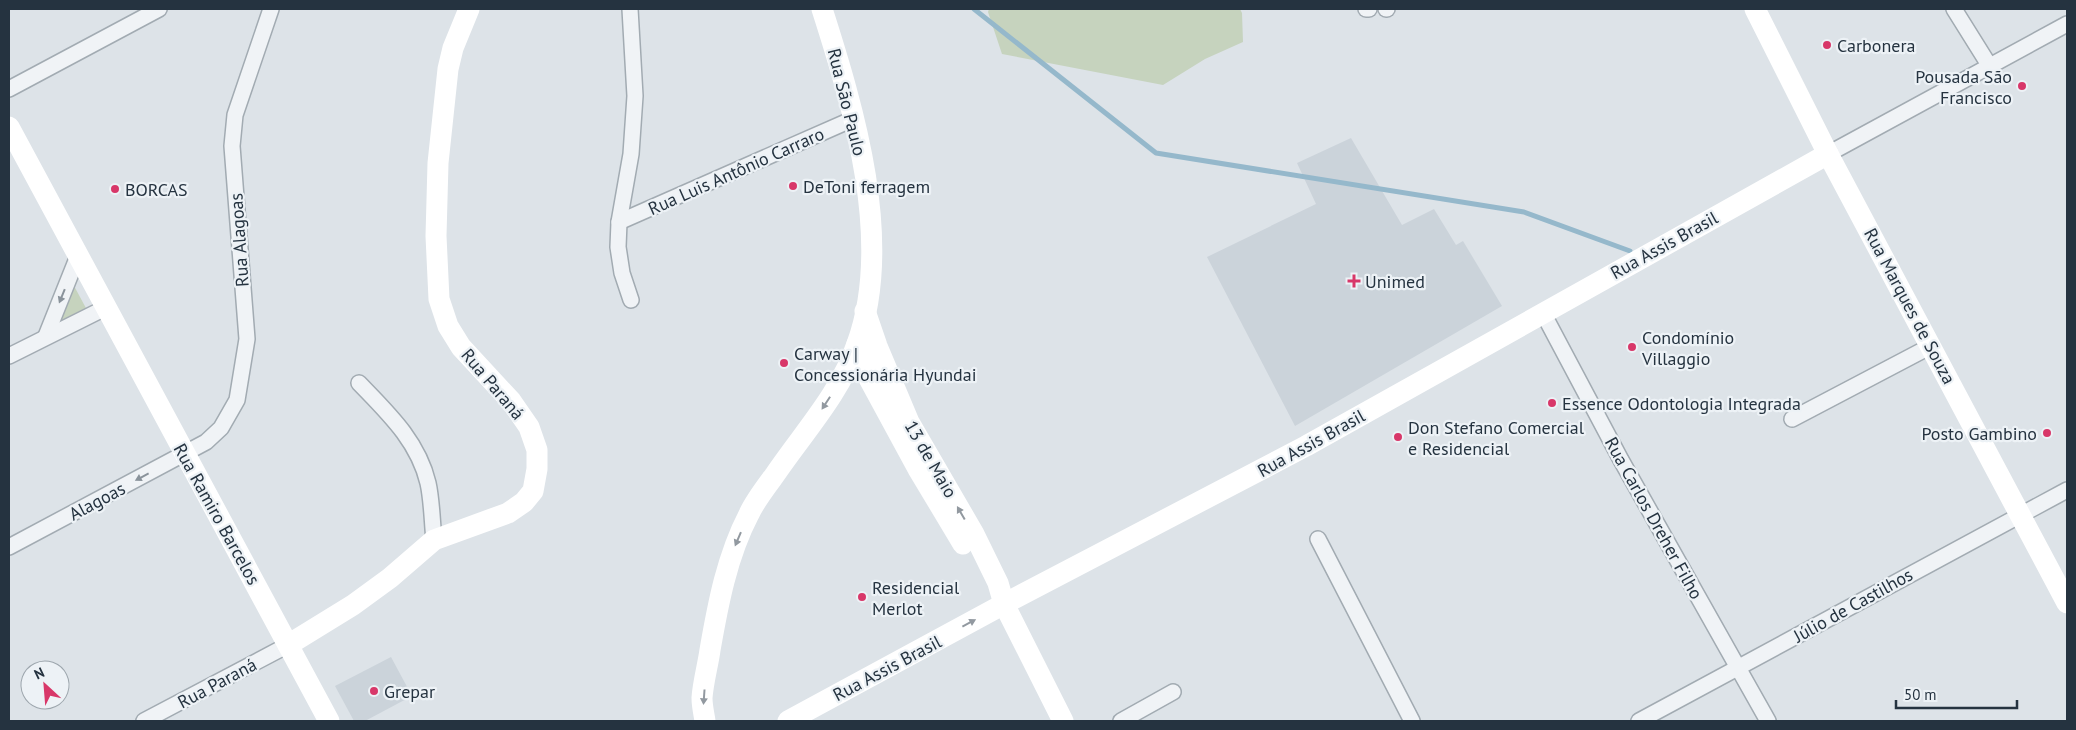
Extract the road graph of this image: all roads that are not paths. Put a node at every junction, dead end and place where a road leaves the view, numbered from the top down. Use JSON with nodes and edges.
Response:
{"nodes":[{"id":1,"x":159,"y":9,"type":"edge"},
{"id":2,"x":271,"y":9,"type":"edge"},
{"id":3,"x":469,"y":9,"type":"edge"},
{"id":4,"x":630,"y":9,"type":"edge"},
{"id":5,"x":822,"y":9,"type":"edge"},
{"id":6,"x":1755,"y":9,"type":"edge"},
{"id":7,"x":1954,"y":9,"type":"edge"},
{"id":8,"x":2067,"y":24,"type":"edge"},
{"id":9,"x":1989,"y":65,"type":"junction"},
{"id":10,"x":9,"y":89,"type":"edge"},
{"id":11,"x":853,"y":119,"type":"junction"},
{"id":12,"x":9,"y":127,"type":"edge"},
{"id":13,"x":1828,"y":154,"type":"junction"},
{"id":14,"x":619,"y":222,"type":"junction"},
{"id":15,"x":78,"y":256,"type":"junction"},
{"id":16,"x":630,"y":300,"type":"dead end"},
{"id":17,"x":105,"y":308,"type":"junction"},
{"id":18,"x":866,"y":311,"type":"junction"},
{"id":19,"x":1543,"y":313,"type":"junction"},
{"id":20,"x":46,"y":336,"type":"junction"},
{"id":21,"x":1931,"y":346,"type":"junction"},
{"id":22,"x":860,"y":353,"type":"junction"},
{"id":23,"x":9,"y":356,"type":"edge"},
{"id":24,"x":359,"y":383,"type":"dead end"},
{"id":25,"x":1792,"y":419,"type":"dead end"},
{"id":26,"x":909,"y":422,"type":"junction"},
{"id":27,"x":185,"y":454,"type":"junction"},
{"id":28,"x":2067,"y":490,"type":"edge"},
{"id":29,"x":2021,"y":514,"type":"junction"},
{"id":30,"x":1318,"y":539,"type":"dead end"},
{"id":31,"x":434,"y":540,"type":"junction"},
{"id":32,"x":9,"y":547,"type":"edge"},
{"id":33,"x":2067,"y":603,"type":"edge"},
{"id":34,"x":1004,"y":604,"type":"junction"},
{"id":35,"x":288,"y":645,"type":"junction"},
{"id":36,"x":1738,"y":668,"type":"junction"},
{"id":37,"x":1173,"y":692,"type":"dead end"},
{"id":38,"x":144,"y":721,"type":"edge"},
{"id":39,"x":329,"y":721,"type":"edge"},
{"id":40,"x":705,"y":721,"type":"edge"},
{"id":41,"x":788,"y":721,"type":"edge"},
{"id":42,"x":1063,"y":721,"type":"edge"},
{"id":43,"x":1121,"y":721,"type":"edge"},
{"id":44,"x":1412,"y":721,"type":"edge"},
{"id":45,"x":1639,"y":721,"type":"edge"},
{"id":46,"x":1768,"y":721,"type":"edge"}],
"edges":[{"from":1,"to":10,"type":"street"},
{"from":2,"to":27,"type":"street","name":"Rua Alagoas"},
{"from":3,"to":31,"type":"street","name":"Rua Paraná"},
{"from":4,"to":14,"type":"street"},
{"from":5,"to":11,"type":"street","name":"Rua São Paulo"},
{"from":6,"to":13,"type":"street","name":"Rua Marques de Souza"},
{"from":7,"to":9,"type":"street"},
{"from":8,"to":9,"type":"street"},
{"from":9,"to":13,"type":"street"},
{"from":11,"to":14,"type":"street","name":"Rua Luis Antônio Carraro"},
{"from":11,"to":18,"type":"street","name":"Rua São Paulo"},
{"from":12,"to":15,"type":"street","name":"Rua Ramiro Barcelos"},
{"from":13,"to":19,"type":"street","name":"Rua Assis Brasil"},
{"from":13,"to":21,"type":"street","name":"Rua Marques de Souza"},
{"from":14,"to":16,"type":"street"},
{"from":15,"to":17,"type":"street","name":"Rua Ramiro Barcelos"},
{"from":15,"to":20,"type":"street","one_way":true},
{"from":17,"to":20,"type":"street"},
{"from":17,"to":27,"type":"street","name":"Rua Ramiro Barcelos"},
{"from":18,"to":22,"type":"street","name":"Rua São Paulo"},
{"from":18,"to":26,"type":"street","name":"13 de Maio"},
{"from":19,"to":34,"type":"street","name":"Rua Assis Brasil"},
{"from":19,"to":36,"type":"street","name":"Rua Carlos Dreher Filho"},
{"from":20,"to":23,"type":"street"},
{"from":21,"to":25,"type":"street"},
{"from":21,"to":29,"type":"street","name":"Rua Marques de Souza"},
{"from":22,"to":26,"type":"street"},
{"from":22,"to":34,"type":"street","name":"13 de Maio"},
{"from":22,"to":40,"type":"street","name":"Rua São Paulo","one_way":true},
{"from":24,"to":31,"type":"street"},
{"from":34,"to":26,"type":"street","name":"13 de Maio","one_way":true},
{"from":27,"to":32,"type":"street","name":"Alagoas","one_way":true},
{"from":27,"to":35,"type":"street","name":"Rua Ramiro Barcelos"},
{"from":28,"to":29,"type":"street","name":"Júlio de Castilhos"},
{"from":29,"to":33,"type":"street","name":"Rua Marques de Souza"},
{"from":29,"to":36,"type":"street","name":"Júlio de Castilhos"},
{"from":30,"to":44,"type":"street"},
{"from":31,"to":35,"type":"street","name":"Rua Paraná"},
{"from":41,"to":34,"type":"street","name":"Rua Assis Brasil","one_way":true},
{"from":34,"to":42,"type":"street","name":"13 de Maio"},
{"from":35,"to":38,"type":"street","name":"Rua Paraná"},
{"from":35,"to":39,"type":"street","name":"Rua Ramiro Barcelos"},
{"from":36,"to":45,"type":"street","name":"Júlio de Castilhos"},
{"from":36,"to":46,"type":"street","name":"Rua Carlos Dreher Filho"},
{"from":37,"to":43,"type":"street"}]}
